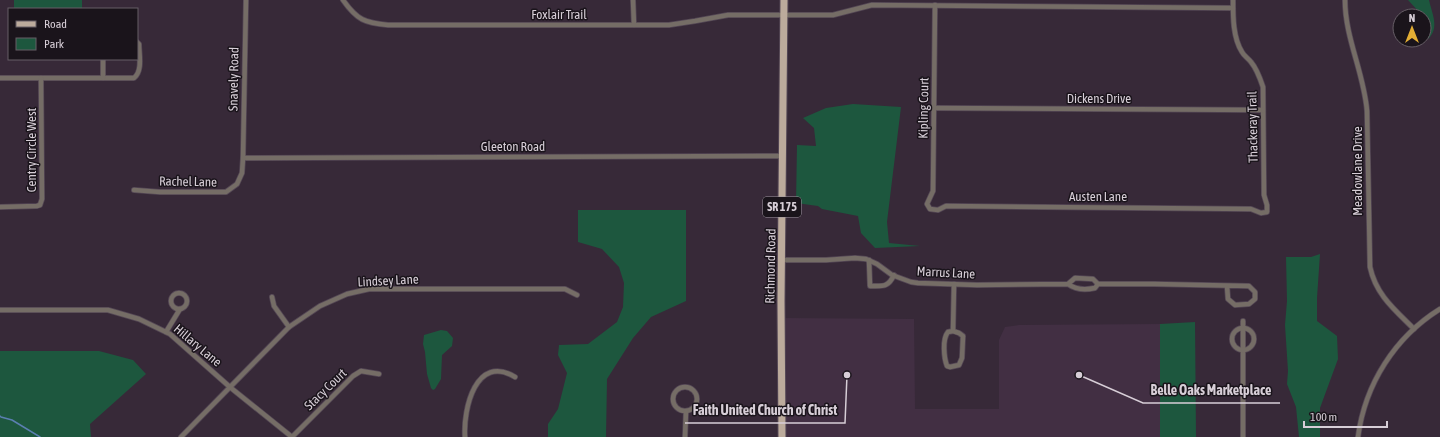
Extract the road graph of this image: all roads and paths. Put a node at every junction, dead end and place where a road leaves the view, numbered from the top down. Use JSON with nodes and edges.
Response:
{"nodes":[{"id":1,"x":246,"y":0,"type":"edge"},
{"id":2,"x":343,"y":0,"type":"edge"},
{"id":3,"x":633,"y":0,"type":"edge"},
{"id":4,"x":784,"y":0,"type":"edge"},
{"id":5,"x":1233,"y":0,"type":"edge"},
{"id":6,"x":1345,"y":0,"type":"edge"},
{"id":7,"x":935,"y":6,"type":"junction"},
{"id":8,"x":1233,"y":8,"type":"junction"},
{"id":9,"x":784,"y":14,"type":"junction"},
{"id":10,"x":634,"y":25,"type":"junction"},
{"id":11,"x":138,"y":44,"type":"edge"},
{"id":12,"x":103,"y":60,"type":"edge"},
{"id":13,"x":0,"y":78,"type":"edge"},
{"id":14,"x":41,"y":78,"type":"junction"},
{"id":15,"x":103,"y":78,"type":"junction"},
{"id":16,"x":934,"y":108,"type":"junction"},
{"id":17,"x":1263,"y":110,"type":"junction"},
{"id":18,"x":783,"y":156,"type":"junction"},
{"id":19,"x":243,"y":158,"type":"junction"},
{"id":20,"x":134,"y":190,"type":"dead end"},
{"id":21,"x":0,"y":207,"type":"edge"},
{"id":22,"x":930,"y":209,"type":"joint"},
{"id":23,"x":1267,"y":212,"type":"joint"},
{"id":24,"x":782,"y":260,"type":"junction"},
{"id":25,"x":870,"y":260,"type":"junction"},
{"id":26,"x":894,"y":275,"type":"junction"},
{"id":27,"x":954,"y":284,"type":"junction"},
{"id":28,"x":1068,"y":284,"type":"junction"},
{"id":29,"x":1098,"y":284,"type":"junction"},
{"id":30,"x":1227,"y":286,"type":"junction"},
{"id":31,"x":578,"y":295,"type":"dead end"},
{"id":32,"x":272,"y":297,"type":"dead end"},
{"id":33,"x":180,"y":309,"type":"dead end"},
{"id":34,"x":1440,"y":309,"type":"edge"},
{"id":35,"x":0,"y":310,"type":"edge"},
{"id":36,"x":1243,"y":321,"type":"dead end"},
{"id":37,"x":289,"y":327,"type":"junction"},
{"id":38,"x":1243,"y":328,"type":"junction"},
{"id":39,"x":1414,"y":329,"type":"junction"},
{"id":40,"x":954,"y":331,"type":"junction"},
{"id":41,"x":166,"y":332,"type":"junction"},
{"id":42,"x":1243,"y":350,"type":"junction"},
{"id":43,"x":379,"y":374,"type":"dead end"},
{"id":44,"x":515,"y":377,"type":"dead end"},
{"id":45,"x":231,"y":388,"type":"junction"},
{"id":46,"x":686,"y":411,"type":"junction"},
{"id":47,"x":289,"y":436,"type":"edge"},
{"id":48,"x":181,"y":437,"type":"edge"},
{"id":49,"x":466,"y":437,"type":"edge"},
{"id":50,"x":685,"y":437,"type":"edge"},
{"id":51,"x":782,"y":437,"type":"edge"},
{"id":52,"x":1243,"y":437,"type":"edge"},
{"id":53,"x":1358,"y":437,"type":"edge"}],
"edges":[{"from":1,"to":19,"type":"street","name":"Snavely Road"},
{"from":2,"to":10,"type":"street","name":"Foxlair Trail"},
{"from":3,"to":10,"type":"street"},
{"from":4,"to":9,"type":"main road","name":"Richmond Road","number":"SR 175"},
{"from":5,"to":8,"type":"street","name":"Thackeray Trail"},
{"from":6,"to":39,"type":"street","name":"Meadowlane Drive"},
{"from":7,"to":8,"type":"street","name":"Foxlair Trail"},
{"from":7,"to":9,"type":"street","name":"Foxlair Trail"},
{"from":7,"to":16,"type":"street","name":"Kipling Court"},
{"from":8,"to":17,"type":"street","name":"Thackeray Trail"},
{"from":9,"to":10,"type":"street","name":"Foxlair Trail"},
{"from":9,"to":18,"type":"main road","name":"Richmond Road","number":"SR 175"},
{"from":11,"to":15,"type":"street"},
{"from":12,"to":15,"type":"street"},
{"from":13,"to":14,"type":"street"},
{"from":14,"to":15,"type":"street"},
{"from":14,"to":21,"type":"street","name":"Centry Circle West"},
{"from":16,"to":17,"type":"street","name":"Dickens Drive"},
{"from":16,"to":22,"type":"street","name":"Kipling Court"},
{"from":17,"to":23,"type":"street","name":"Thackeray Trail"},
{"from":18,"to":19,"type":"street","name":"Gleeton Road"},
{"from":18,"to":24,"type":"main road","name":"Richmond Road","number":"SR 175"},
{"from":19,"to":20,"type":"street","name":"Rachel Lane"},
{"from":22,"to":23,"type":"street","name":"Austen Lane"},
{"from":24,"to":25,"type":"street","name":"Marrus Lane"},
{"from":24,"to":51,"type":"main road","name":"Richmond Road","number":"SR 175"},
{"from":25,"to":26,"type":"street","name":"Marrus Lane"},
{"from":25,"to":26,"type":"street"},
{"from":26,"to":27,"type":"street","name":"Marrus Lane"},
{"from":27,"to":28,"type":"street","name":"Marrus Lane"},
{"from":27,"to":40,"type":"street"},
{"from":28,"to":29,"type":"street","name":"Marrus Lane"},
{"from":28,"to":29,"type":"street","name":"Marrus Lane"},
{"from":29,"to":30,"type":"street"},
{"from":30,"to":30,"type":"street"},
{"from":31,"to":37,"type":"street","name":"Lindsey Lane"},
{"from":32,"to":37,"type":"street"},
{"from":33,"to":41,"type":"street"},
{"from":34,"to":39,"type":"street"},
{"from":35,"to":41,"type":"street","name":"Hillary Lane"},
{"from":36,"to":38,"type":"street"},
{"from":37,"to":45,"type":"street","name":"Lindsey Lane"},
{"from":38,"to":42,"type":"street"},
{"from":38,"to":42,"type":"street"},
{"from":38,"to":42,"type":"street"},
{"from":39,"to":53,"type":"street"},
{"from":40,"to":40,"type":"street"},
{"from":41,"to":45,"type":"street","name":"Hillary Lane"},
{"from":42,"to":52,"type":"street"},
{"from":43,"to":47,"type":"street","name":"Stacy Court"},
{"from":44,"to":49,"type":"street"},
{"from":45,"to":47,"type":"street","name":"Hillary Lane"},
{"from":45,"to":48,"type":"street","name":"Lindsey Lane"},
{"from":46,"to":46,"type":"street"},
{"from":46,"to":50,"type":"street"}]}
